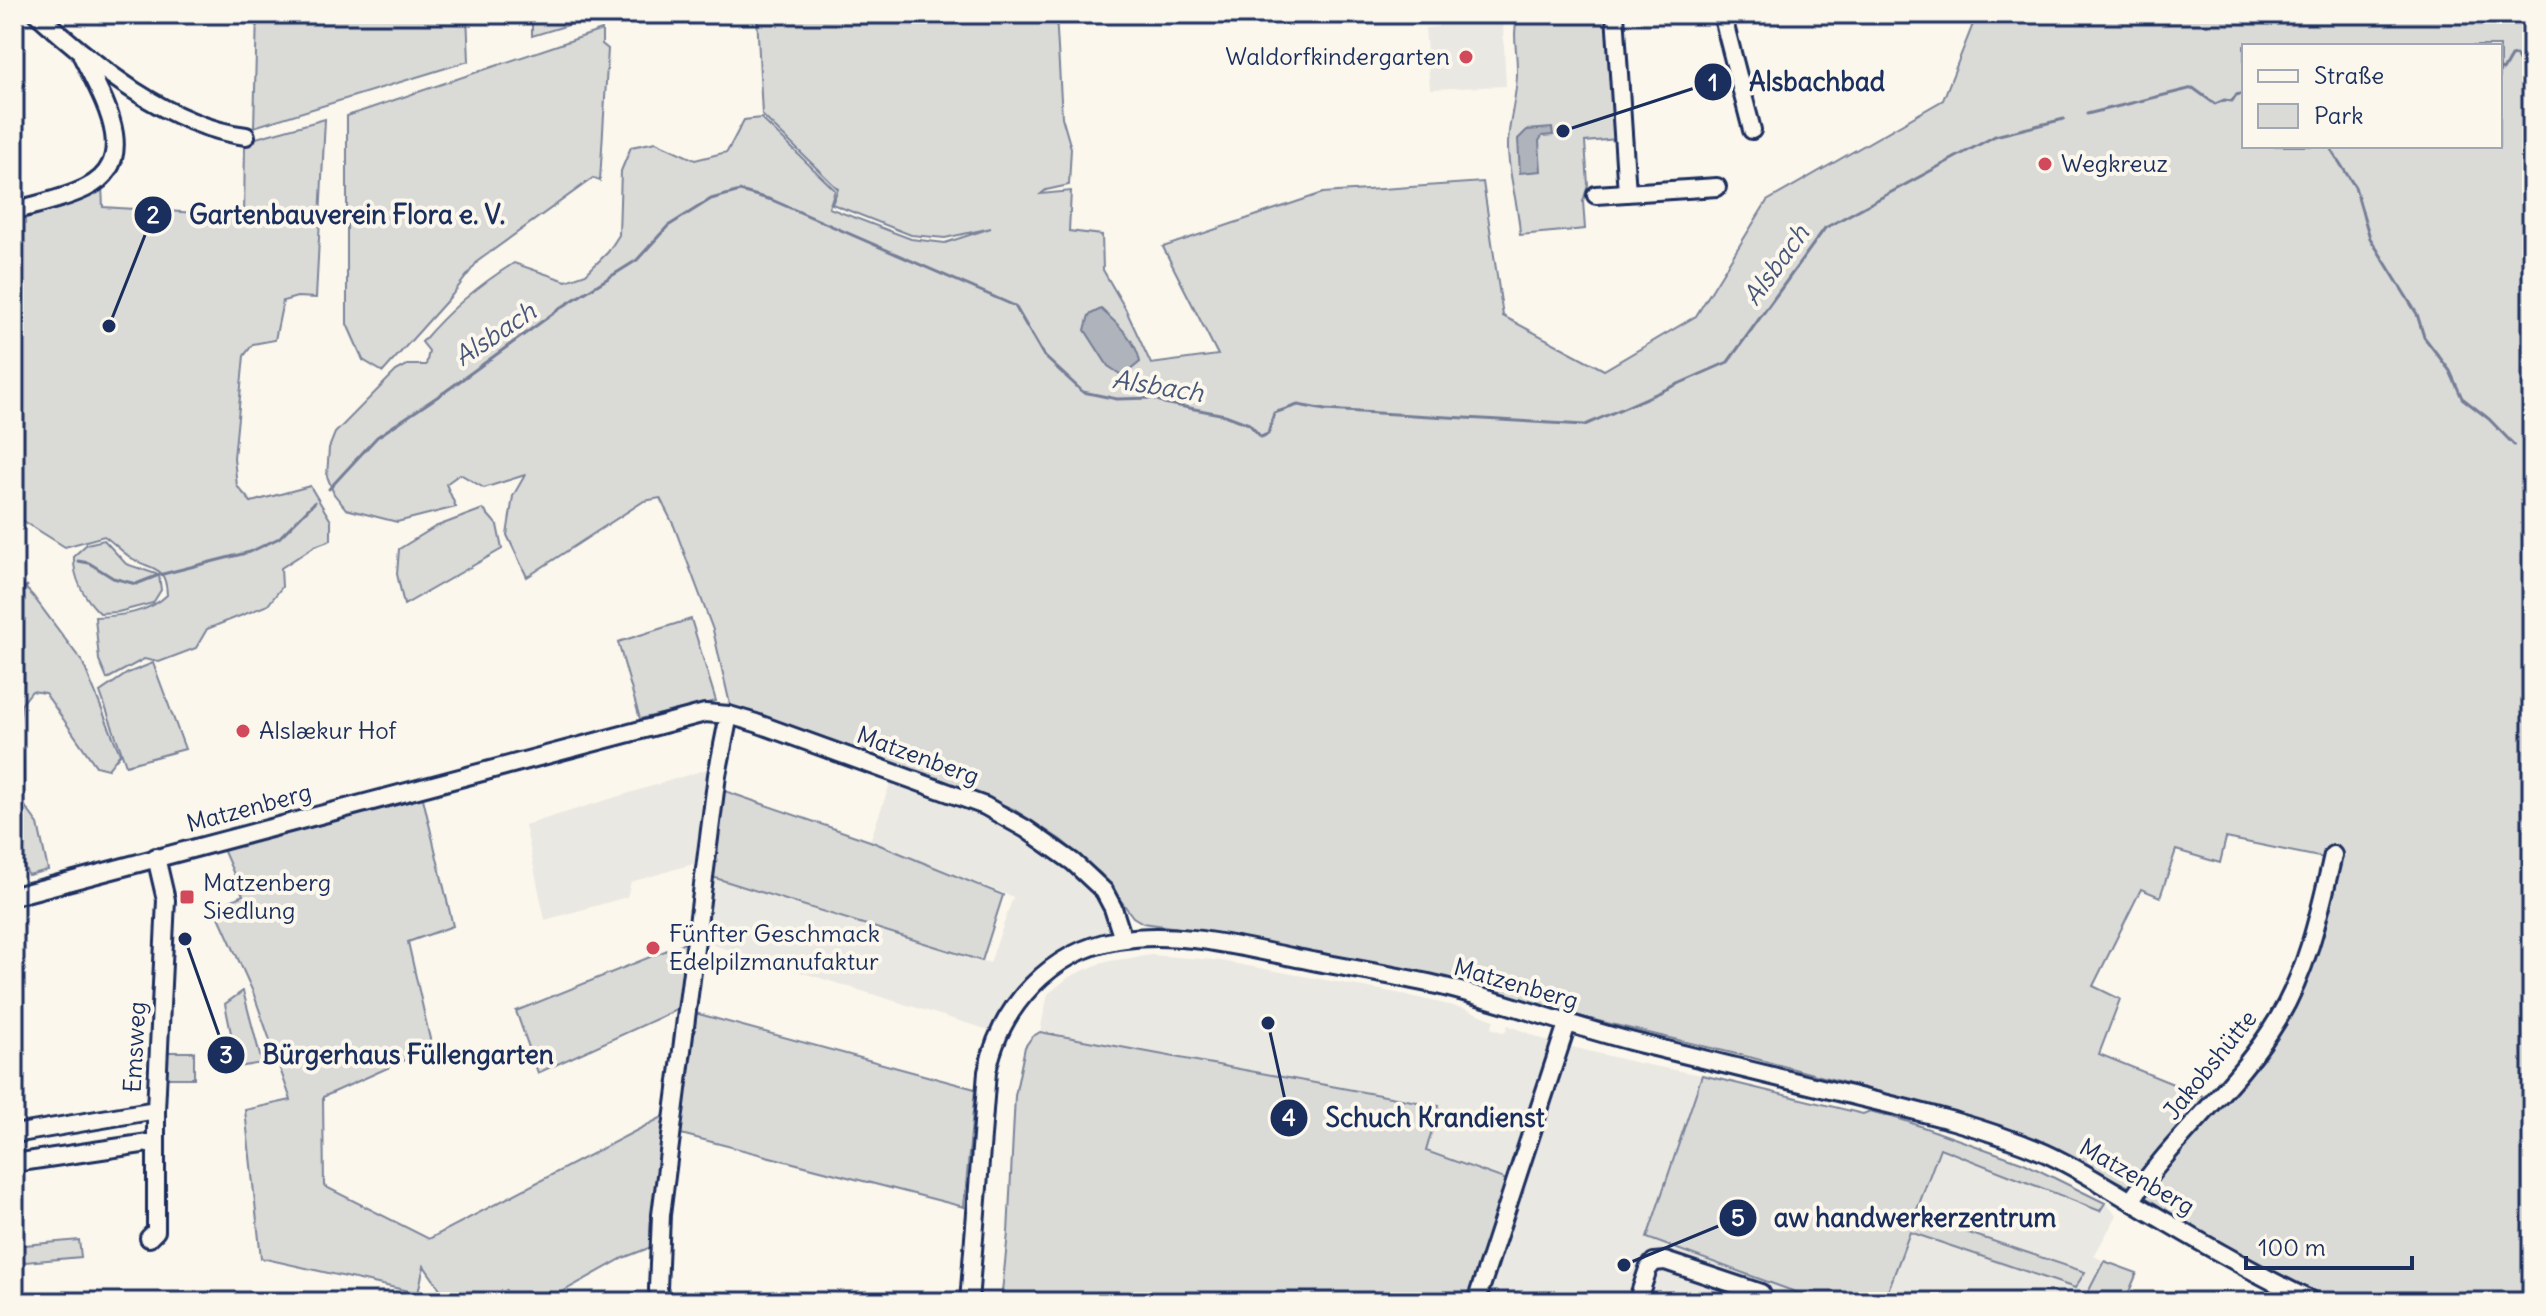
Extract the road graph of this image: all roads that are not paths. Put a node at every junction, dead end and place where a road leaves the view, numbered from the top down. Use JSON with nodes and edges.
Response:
{"nodes":[{"id":1,"x":37,"y":14,"type":"edge"},
{"id":2,"x":1615,"y":14,"type":"edge"},
{"id":3,"x":1726,"y":15,"type":"edge"},
{"id":4,"x":82,"y":54,"type":"junction"},
{"id":5,"x":1752,"y":130,"type":"dead end"},
{"id":6,"x":246,"y":136,"type":"dead end"},
{"id":7,"x":1717,"y":187,"type":"dead end"},
{"id":8,"x":1627,"y":193,"type":"junction"},
{"id":9,"x":1596,"y":195,"type":"dead end"},
{"id":10,"x":14,"y":211,"type":"edge"},
{"id":11,"x":729,"y":715,"type":"junction"},
{"id":12,"x":2333,"y":855,"type":"dead end"},
{"id":13,"x":156,"y":857,"type":"junction"},
{"id":14,"x":14,"y":896,"type":"edge"},
{"id":15,"x":1123,"y":939,"type":"junction"},
{"id":16,"x":1567,"y":1024,"type":"junction"},
{"id":17,"x":156,"y":1110,"type":"junction"},
{"id":18,"x":14,"y":1134,"type":"edge"},
{"id":19,"x":155,"y":1142,"type":"junction"},
{"id":20,"x":14,"y":1163,"type":"edge"},
{"id":21,"x":2131,"y":1201,"type":"junction"},
{"id":22,"x":149,"y":1238,"type":"dead end"},
{"id":23,"x":662,"y":1302,"type":"edge"},
{"id":24,"x":969,"y":1302,"type":"edge"},
{"id":25,"x":1476,"y":1302,"type":"edge"},
{"id":26,"x":1637,"y":1302,"type":"edge"},
{"id":27,"x":1765,"y":1302,"type":"edge"},
{"id":28,"x":2314,"y":1302,"type":"edge"}],
"edges":[{"from":1,"to":4,"type":"street"},
{"from":2,"to":8,"type":"street"},
{"from":3,"to":5,"type":"street"},
{"from":4,"to":6,"type":"street"},
{"from":4,"to":10,"type":"street"},
{"from":7,"to":8,"type":"street"},
{"from":8,"to":9,"type":"street"},
{"from":11,"to":13,"type":"street","name":"Matzenberg"},
{"from":11,"to":15,"type":"street","name":"Matzenberg"},
{"from":11,"to":23,"type":"street"},
{"from":12,"to":21,"type":"street","name":"Jakobshütte"},
{"from":13,"to":14,"type":"street","name":"Matzenberg"},
{"from":13,"to":17,"type":"street","name":"Emsweg"},
{"from":15,"to":16,"type":"street","name":"Matzenberg"},
{"from":15,"to":24,"type":"street"},
{"from":16,"to":21,"type":"street","name":"Matzenberg"},
{"from":16,"to":25,"type":"street"},
{"from":17,"to":18,"type":"street"},
{"from":17,"to":19,"type":"street","name":"Emsweg"},
{"from":19,"to":20,"type":"street"},
{"from":19,"to":22,"type":"street","name":"Emsweg"},
{"from":21,"to":28,"type":"street","name":"Matzenberg"},
{"from":26,"to":27,"type":"street"}]}
